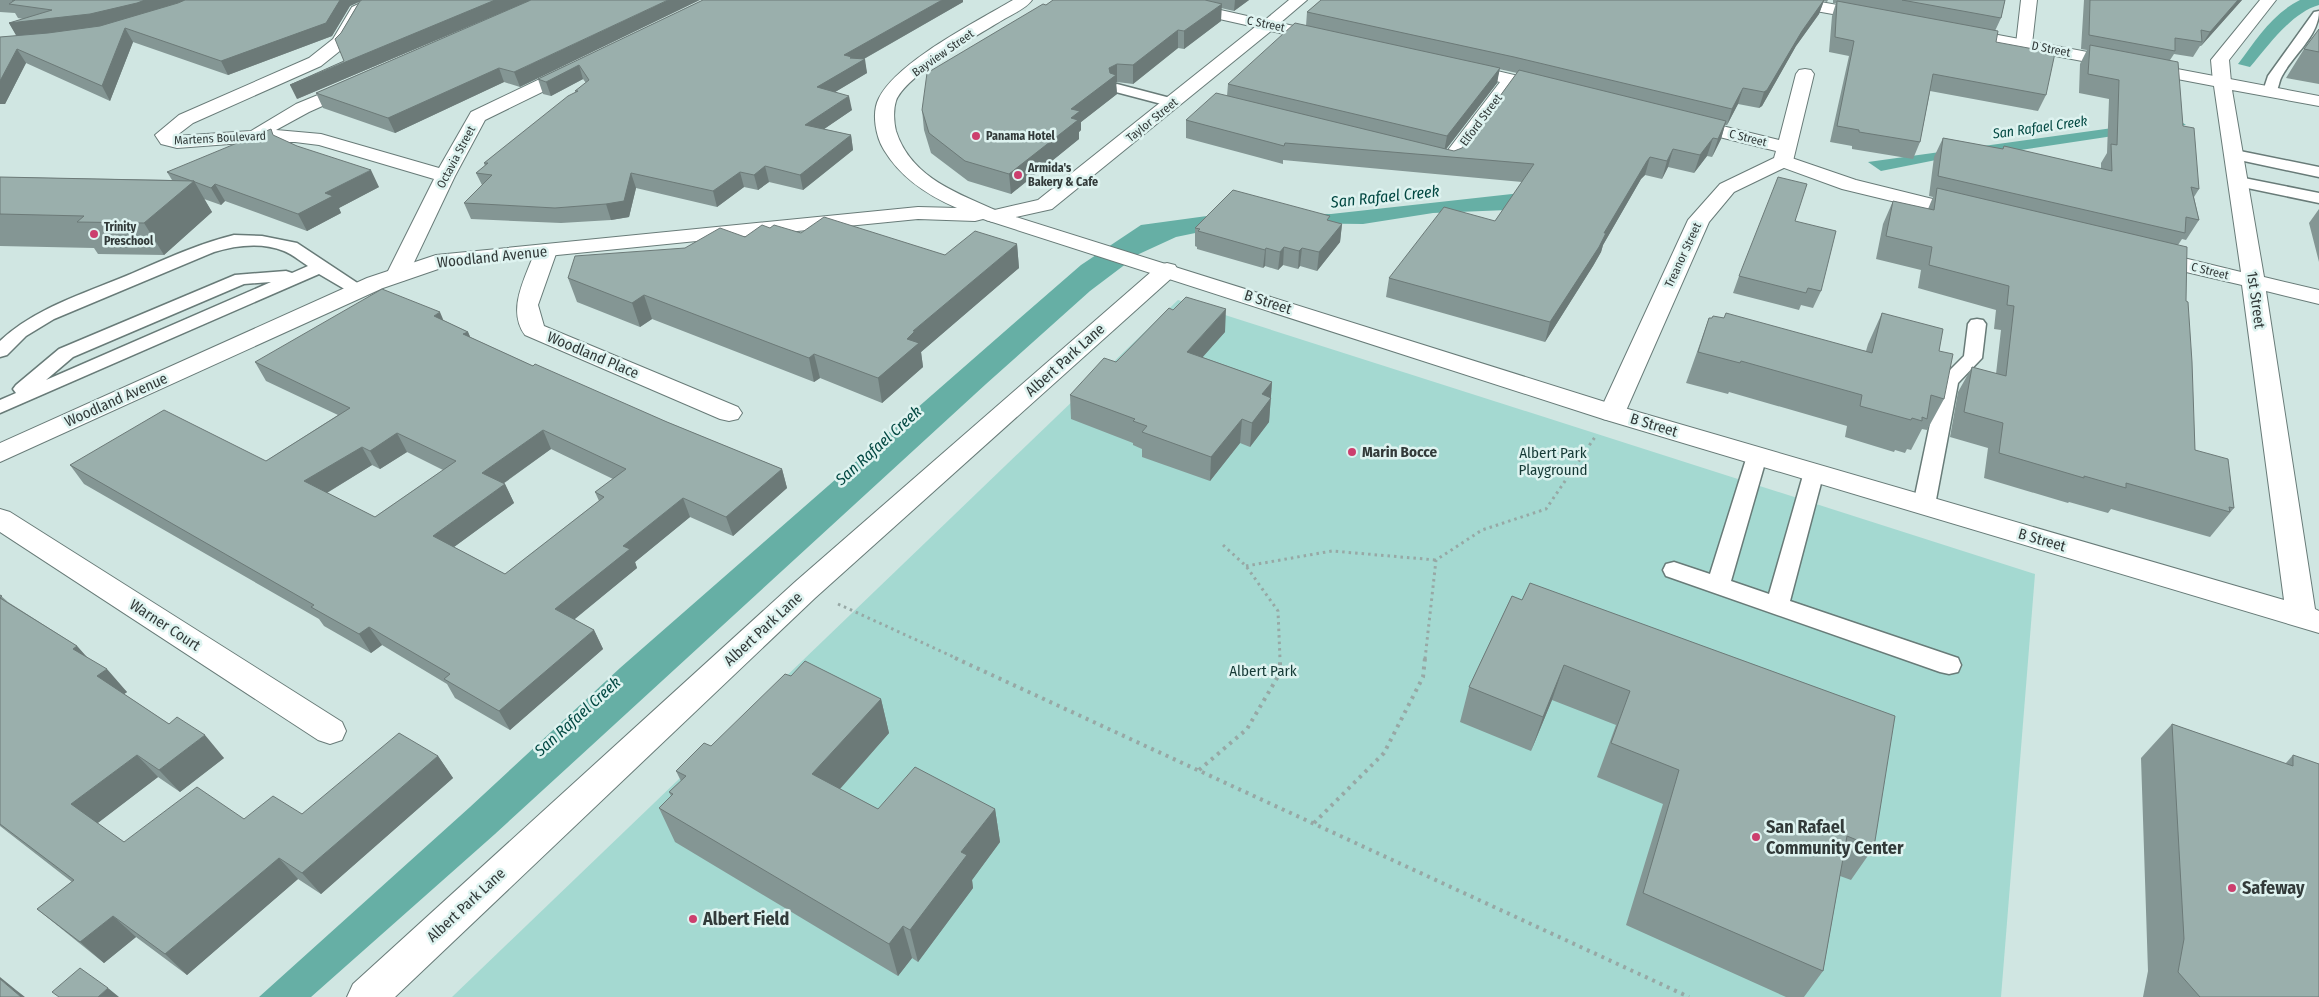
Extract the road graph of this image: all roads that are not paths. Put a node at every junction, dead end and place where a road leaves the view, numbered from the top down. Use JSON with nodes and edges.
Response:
{"nodes":[{"id":1,"x":380,"y":0,"type":"edge"},
{"id":2,"x":1024,"y":0,"type":"edge"},
{"id":3,"x":1154,"y":0,"type":"edge"},
{"id":4,"x":1299,"y":0,"type":"edge"},
{"id":5,"x":1782,"y":0,"type":"edge"},
{"id":6,"x":2029,"y":0,"type":"edge"},
{"id":7,"x":2268,"y":0,"type":"edge"},
{"id":8,"x":2318,"y":15,"type":"edge"},
{"id":9,"x":1889,"y":20,"type":"edge"},
{"id":10,"x":1269,"y":25,"type":"junction"},
{"id":11,"x":1947,"y":30,"type":"edge"},
{"id":12,"x":1337,"y":40,"type":"edge"},
{"id":13,"x":2024,"y":44,"type":"junction"},
{"id":14,"x":593,"y":60,"type":"edge"},
{"id":15,"x":1444,"y":64,"type":"edge"},
{"id":16,"x":1804,"y":74,"type":"dead end"},
{"id":17,"x":366,"y":80,"type":"edge"},
{"id":18,"x":1511,"y":80,"type":"junction"},
{"id":19,"x":2222,"y":82,"type":"junction"},
{"id":20,"x":1117,"y":88,"type":"dead end"},
{"id":21,"x":1559,"y":91,"type":"edge"},
{"id":22,"x":2270,"y":91,"type":"junction"},
{"id":23,"x":1178,"y":99,"type":"junction"},
{"id":24,"x":1202,"y":100,"type":"dead end"},
{"id":25,"x":2319,"y":101,"type":"edge"},
{"id":26,"x":1673,"y":120,"type":"edge"},
{"id":27,"x":256,"y":136,"type":"junction"},
{"id":28,"x":1412,"y":151,"type":"edge"},
{"id":29,"x":1785,"y":154,"type":"junction"},
{"id":30,"x":2235,"y":155,"type":"junction"},
{"id":31,"x":2319,"y":172,"type":"edge"},
{"id":32,"x":445,"y":176,"type":"junction"},
{"id":33,"x":2239,"y":182,"type":"junction"},
{"id":34,"x":2319,"y":198,"type":"edge"},
{"id":35,"x":993,"y":216,"type":"junction"},
{"id":36,"x":1984,"y":217,"type":"edge"},
{"id":37,"x":546,"y":251,"type":"junction"},
{"id":38,"x":2129,"y":252,"type":"edge"},
{"id":39,"x":320,"y":267,"type":"junction"},
{"id":40,"x":1167,"y":270,"type":"junction"},
{"id":41,"x":397,"y":275,"type":"junction"},
{"id":42,"x":2254,"y":282,"type":"junction"},
{"id":43,"x":359,"y":290,"type":"junction"},
{"id":44,"x":2319,"y":297,"type":"edge"},
{"id":45,"x":1977,"y":324,"type":"dead end"},
{"id":46,"x":0,"y":351,"type":"edge"},
{"id":47,"x":2,"y":406,"type":"edge"},
{"id":48,"x":729,"y":413,"type":"dead end"},
{"id":49,"x":1612,"y":413,"type":"junction"},
{"id":50,"x":0,"y":453,"type":"edge"},
{"id":51,"x":1757,"y":456,"type":"junction"},
{"id":52,"x":1814,"y":472,"type":"junction"},
{"id":53,"x":1924,"y":505,"type":"junction"},
{"id":54,"x":0,"y":519,"type":"edge"},
{"id":55,"x":1674,"y":570,"type":"dead end"},
{"id":56,"x":1718,"y":586,"type":"junction"},
{"id":57,"x":1777,"y":606,"type":"junction"},
{"id":58,"x":2310,"y":619,"type":"edge"},
{"id":59,"x":1949,"y":665,"type":"dead end"},
{"id":60,"x":330,"y":731,"type":"dead end"},
{"id":61,"x":367,"y":997,"type":"edge"}],
"edges":[{"from":1,"to":27,"type":"street","name":"Martens Boulevard"},
{"from":2,"to":35,"type":"street","name":"Bayview Street"},
{"from":3,"to":10,"type":"street","name":"C Street"},
{"from":4,"to":10,"type":"street","name":"Taylor Street"},
{"from":5,"to":9,"type":"street"},
{"from":6,"to":13,"type":"street"},
{"from":7,"to":19,"type":"street","name":"1st Street"},
{"from":8,"to":22,"type":"lane"},
{"from":10,"to":12,"type":"street","name":"C Street"},
{"from":10,"to":23,"type":"street","name":"Taylor Street"},
{"from":11,"to":13,"type":"street","name":"D Street"},
{"from":13,"to":19,"type":"street","name":"D Street"},
{"from":14,"to":32,"type":"street","name":"Octavia Street"},
{"from":15,"to":18,"type":"street"},
{"from":16,"to":29,"type":"street"},
{"from":17,"to":27,"type":"street"},
{"from":18,"to":21,"type":"street"},
{"from":18,"to":28,"type":"street","name":"Elford Street"},
{"from":19,"to":22,"type":"street","name":"D Street"},
{"from":19,"to":30,"type":"street","name":"1st Street"},
{"from":20,"to":23,"type":"lane"},
{"from":22,"to":25,"type":"street","name":"D Street"},
{"from":23,"to":24,"type":"street"},
{"from":23,"to":35,"type":"street","name":"Taylor Street"},
{"from":26,"to":29,"type":"street","name":"C Street"},
{"from":27,"to":32,"type":"street","name":"Martens Boulevard"},
{"from":29,"to":36,"type":"street","name":"C Street"},
{"from":29,"to":49,"type":"street","name":"Treanor Street"},
{"from":30,"to":31,"type":"lane"},
{"from":30,"to":33,"type":"street","name":"1st Street"},
{"from":32,"to":41,"type":"street","name":"Octavia Street"},
{"from":33,"to":34,"type":"lane"},
{"from":33,"to":42,"type":"street","name":"1st Street"},
{"from":35,"to":37,"type":"street","name":"Woodland Avenue"},
{"from":35,"to":40,"type":"street","name":"B Street"},
{"from":37,"to":41,"type":"street","name":"Woodland Avenue"},
{"from":37,"to":48,"type":"street","name":"Woodland Place"},
{"from":38,"to":42,"type":"street","name":"C Street"},
{"from":39,"to":43,"type":"lane"},
{"from":39,"to":46,"type":"lane"},
{"from":39,"to":47,"type":"lane"},
{"from":40,"to":49,"type":"street","name":"B Street"},
{"from":40,"to":61,"type":"street","name":"Albert Park Lane"},
{"from":41,"to":43,"type":"street","name":"Woodland Avenue"},
{"from":42,"to":44,"type":"street","name":"C Street"},
{"from":42,"to":58,"type":"street","name":"1st Street"},
{"from":43,"to":50,"type":"street","name":"Woodland Avenue"},
{"from":45,"to":53,"type":"lane"},
{"from":49,"to":51,"type":"street","name":"B Street"},
{"from":51,"to":52,"type":"street","name":"B Street"},
{"from":51,"to":56,"type":"lane"},
{"from":52,"to":53,"type":"street","name":"B Street"},
{"from":52,"to":57,"type":"lane"},
{"from":53,"to":58,"type":"street","name":"B Street"},
{"from":54,"to":60,"type":"street","name":"Warner Court"},
{"from":55,"to":56,"type":"lane"},
{"from":56,"to":57,"type":"lane"},
{"from":57,"to":59,"type":"lane"}]}
